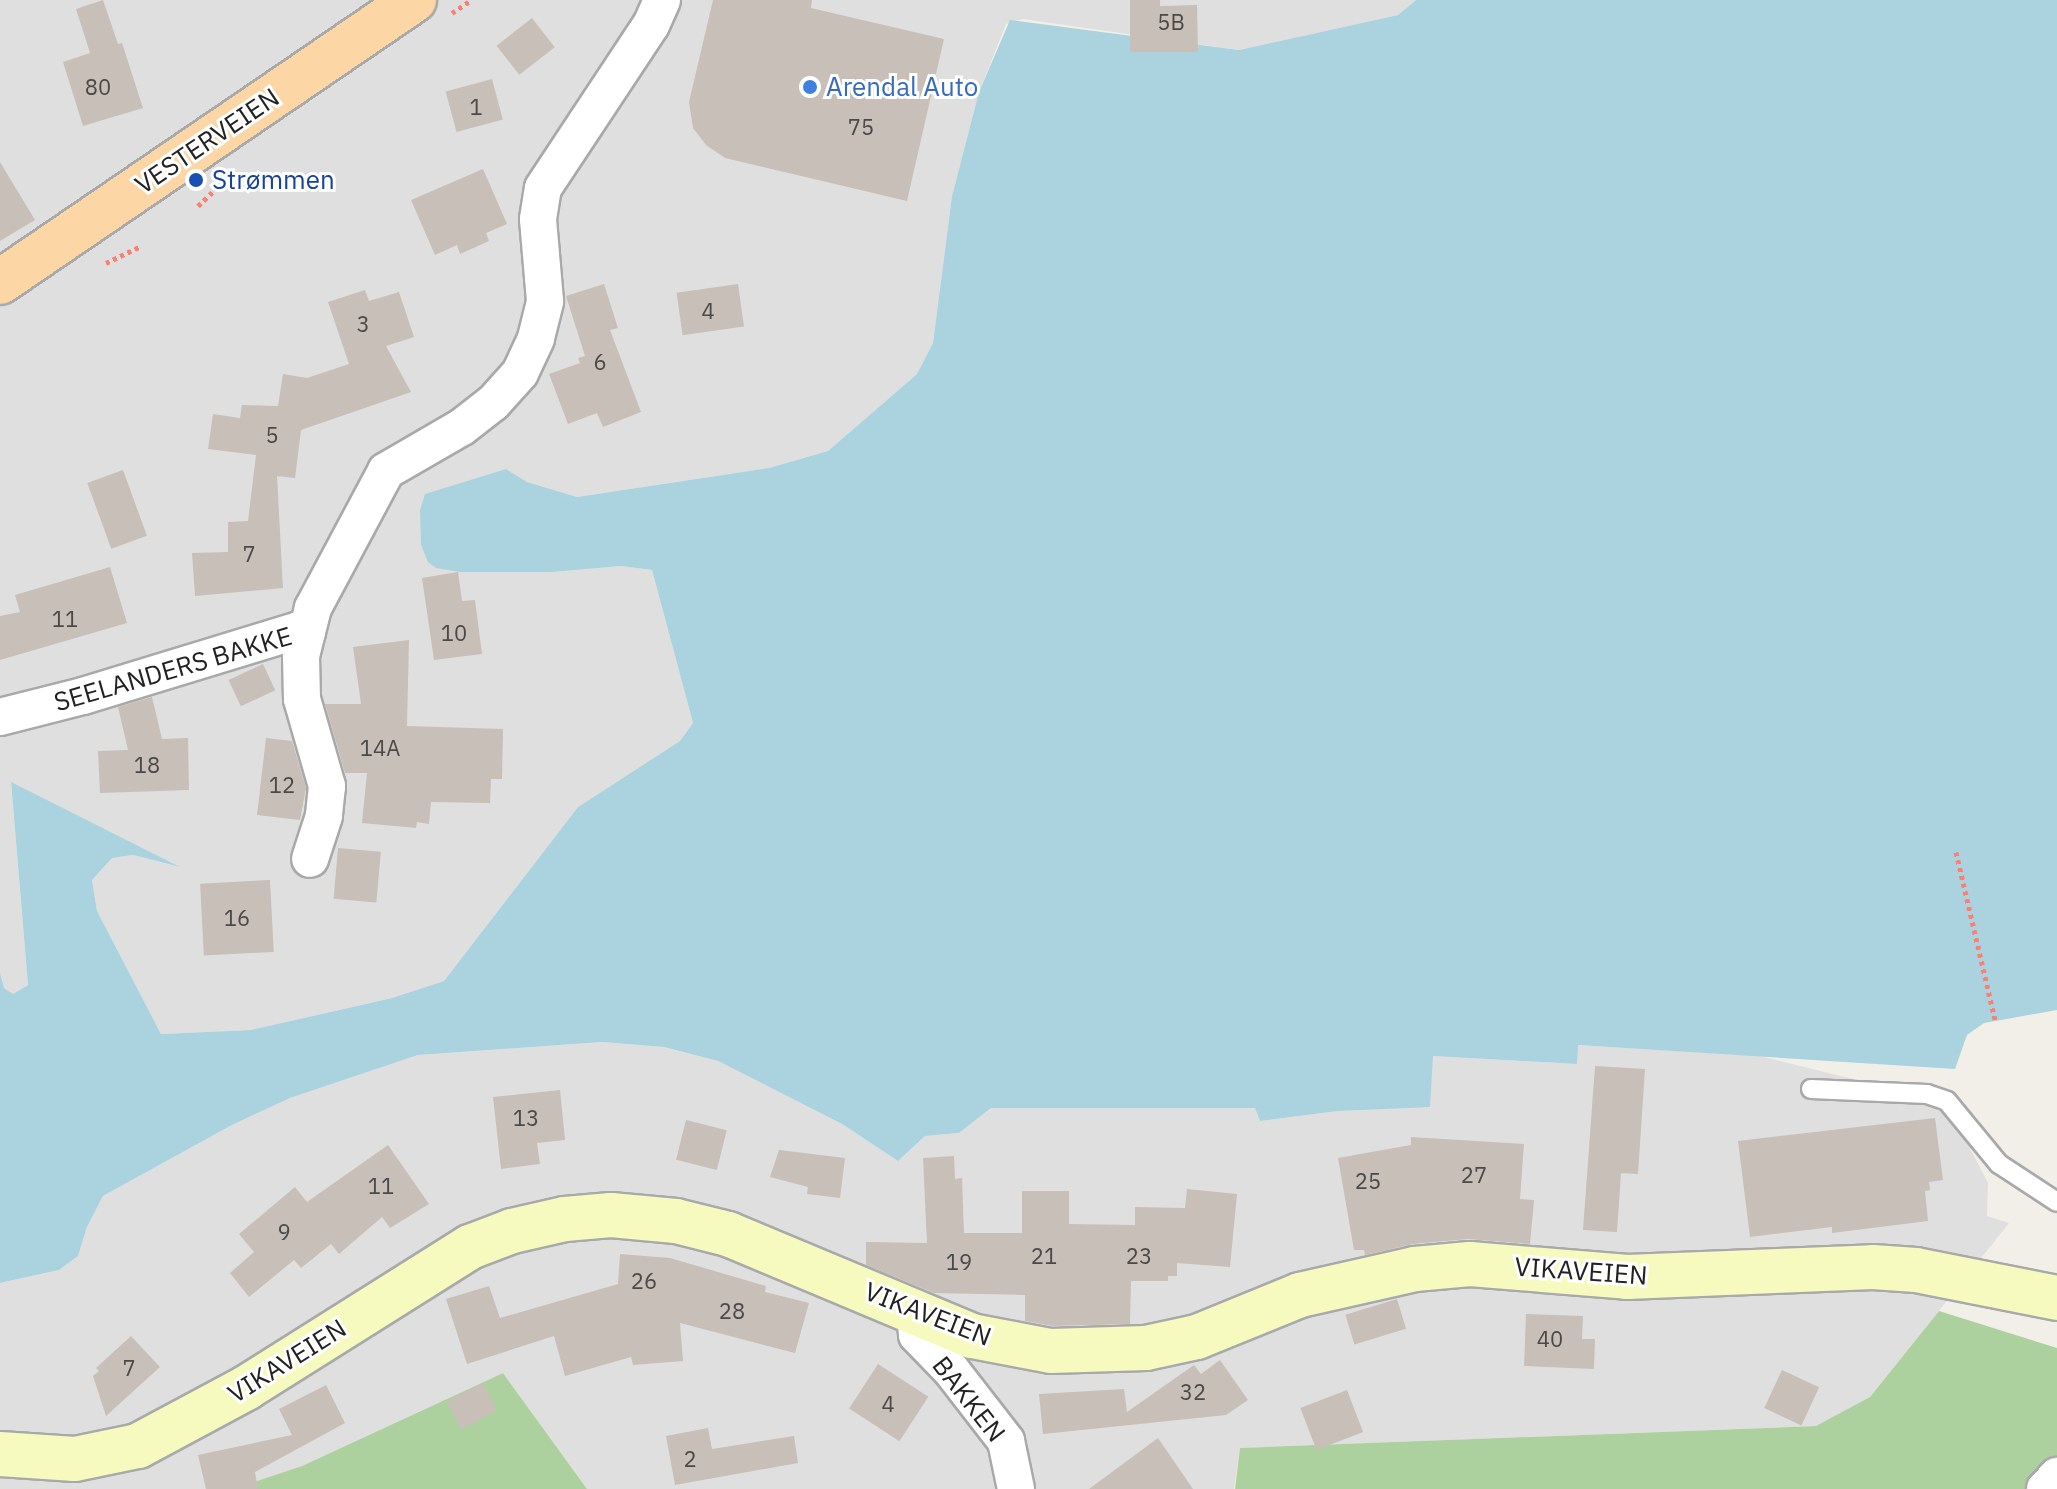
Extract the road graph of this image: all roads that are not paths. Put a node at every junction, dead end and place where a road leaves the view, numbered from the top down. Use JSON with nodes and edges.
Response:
{"nodes":[{"id":1,"x":414,"y":0,"type":"edge"},
{"id":2,"x":662,"y":0,"type":"edge"},
{"id":3,"x":0,"y":282,"type":"edge"},
{"id":4,"x":307,"y":632,"type":"junction"},
{"id":5,"x":0,"y":717,"type":"edge"},
{"id":6,"x":310,"y":859,"type":"dead end"},
{"id":7,"x":1811,"y":1089,"type":"dead end"},
{"id":8,"x":2057,"y":1202,"type":"edge"},
{"id":9,"x":2057,"y":1298,"type":"edge"},
{"id":10,"x":915,"y":1315,"type":"junction"},
{"id":11,"x":1,"y":1458,"type":"edge"},
{"id":12,"x":2057,"y":1476,"type":"edge"},
{"id":13,"x":1016,"y":1489,"type":"edge"},
{"id":14,"x":2045,"y":1489,"type":"edge"}],
"edges":[{"from":1,"to":3,"type":"main road","name":"VESTERVEIEN"},
{"from":2,"to":4,"type":"street","name":"SEELANDERS BAKKE"},
{"from":4,"to":5,"type":"street","name":"SEELANDERS BAKKE"},
{"from":4,"to":6,"type":"street"},
{"from":7,"to":8,"type":"lane"},
{"from":9,"to":10,"type":"main road","name":"VIKAVEIEN"},
{"from":10,"to":11,"type":"main road","name":"VIKAVEIEN"},
{"from":10,"to":13,"type":"street","name":"BAKKEN"},
{"from":12,"to":14,"type":"street"}]}
